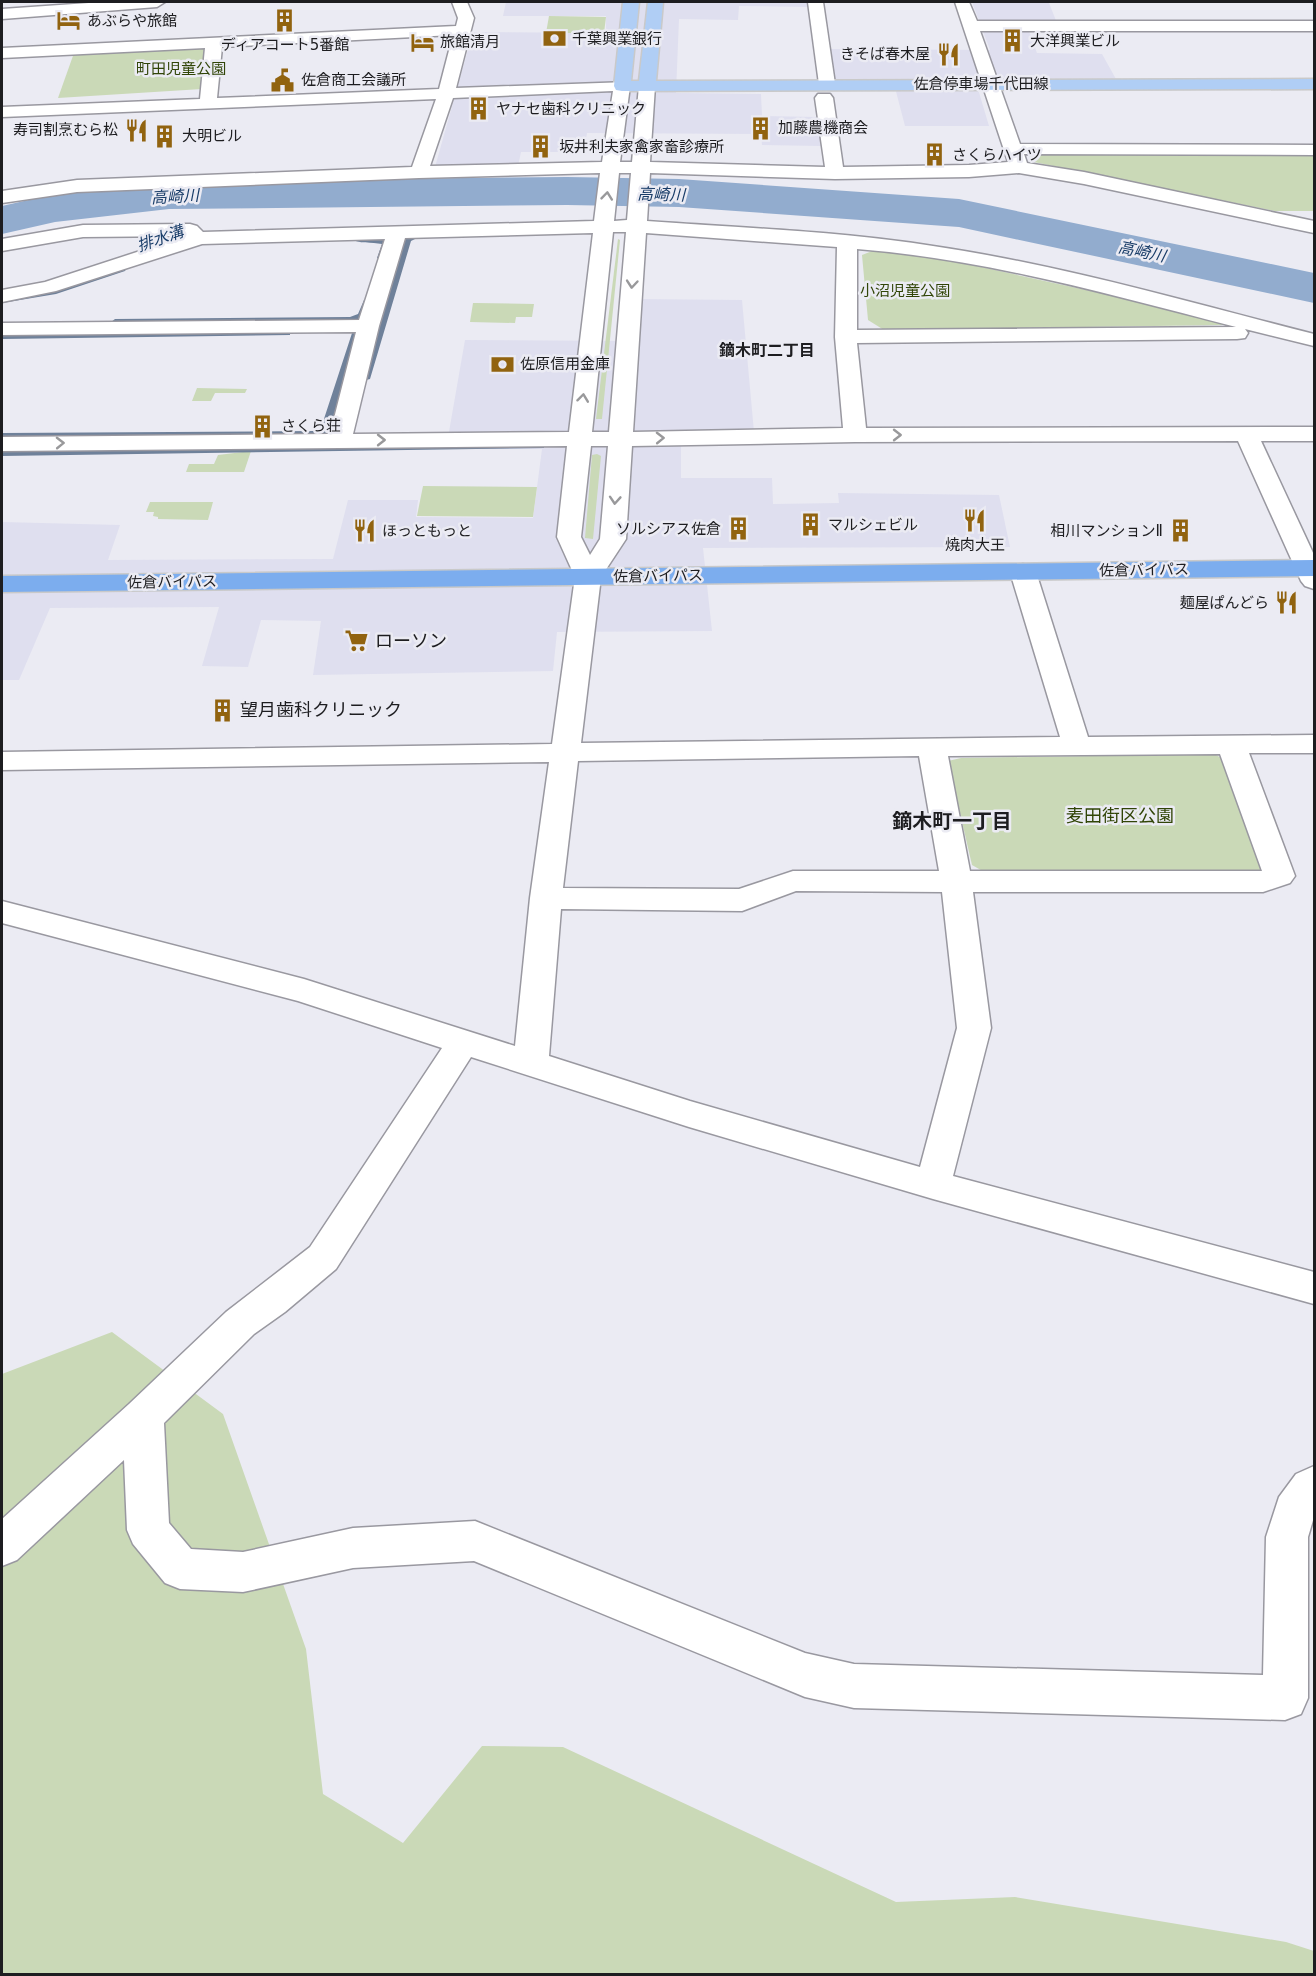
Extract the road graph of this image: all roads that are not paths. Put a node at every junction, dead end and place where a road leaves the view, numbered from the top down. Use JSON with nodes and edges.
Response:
{"nodes":[{"id":1,"x":157,"y":2,"type":"edge"},
{"id":2,"x":460,"y":2,"type":"edge"},
{"id":3,"x":631,"y":2,"type":"edge"},
{"id":4,"x":656,"y":2,"type":"edge"},
{"id":5,"x":815,"y":2,"type":"edge"},
{"id":6,"x":962,"y":2,"type":"edge"},
{"id":7,"x":2,"y":14,"type":"edge"},
{"id":8,"x":970,"y":26,"type":"junction"},
{"id":9,"x":1314,"y":26,"type":"edge"},
{"id":10,"x":463,"y":30,"type":"junction"},
{"id":11,"x":214,"y":43,"type":"junction"},
{"id":12,"x":2,"y":54,"type":"edge"},
{"id":13,"x":992,"y":84,"type":"junction"},
{"id":14,"x":1314,"y":84,"type":"edge"},
{"id":15,"x":622,"y":86,"type":"junction"},
{"id":16,"x":647,"y":86,"type":"junction"},
{"id":17,"x":826,"y":91,"type":"junction"},
{"id":18,"x":447,"y":92,"type":"junction"},
{"id":19,"x":208,"y":102,"type":"junction"},
{"id":20,"x":2,"y":112,"type":"edge"},
{"id":21,"x":1013,"y":149,"type":"junction"},
{"id":22,"x":1314,"y":150,"type":"edge"},
{"id":23,"x":610,"y":167,"type":"junction"},
{"id":24,"x":641,"y":167,"type":"junction"},
{"id":25,"x":1019,"y":167,"type":"junction"},
{"id":26,"x":420,"y":172,"type":"junction"},
{"id":27,"x":835,"y":173,"type":"junction"},
{"id":28,"x":2,"y":197,"type":"edge"},
{"id":29,"x":1314,"y":217,"type":"edge"},
{"id":30,"x":1290,"y":221,"type":"junction"},
{"id":31,"x":604,"y":226,"type":"junction"},
{"id":32,"x":636,"y":226,"type":"junction"},
{"id":33,"x":1314,"y":227,"type":"edge"},
{"id":34,"x":397,"y":233,"type":"junction"},
{"id":35,"x":200,"y":238,"type":"junction"},
{"id":36,"x":847,"y":242,"type":"junction"},
{"id":37,"x":2,"y":244,"type":"edge"},
{"id":38,"x":2,"y":296,"type":"edge"},
{"id":39,"x":368,"y":326,"type":"junction"},
{"id":40,"x":2,"y":329,"type":"edge"},
{"id":41,"x":1281,"y":332,"type":"junction"},
{"id":42,"x":846,"y":337,"type":"junction"},
{"id":43,"x":1314,"y":340,"type":"edge"},
{"id":44,"x":1314,"y":434,"type":"edge"},
{"id":45,"x":855,"y":435,"type":"junction"},
{"id":46,"x":1247,"y":435,"type":"junction"},
{"id":47,"x":579,"y":439,"type":"junction"},
{"id":48,"x":619,"y":439,"type":"junction"},
{"id":49,"x":340,"y":440,"type":"junction"},
{"id":50,"x":2,"y":444,"type":"edge"},
{"id":51,"x":1023,"y":572,"type":"junction"},
{"id":52,"x":1312,"y":573,"type":"edge"},
{"id":53,"x":588,"y":577,"type":"junction"},
{"id":54,"x":2,"y":584,"type":"edge"},
{"id":55,"x":1231,"y":744,"type":"junction"},
{"id":56,"x":1314,"y":744,"type":"edge"},
{"id":57,"x":1077,"y":746,"type":"junction"},
{"id":58,"x":932,"y":747,"type":"junction"},
{"id":59,"x":566,"y":754,"type":"junction"},
{"id":60,"x":2,"y":761,"type":"edge"},
{"id":61,"x":956,"y":881,"type":"junction"},
{"id":62,"x":546,"y":898,"type":"junction"},
{"id":63,"x":2,"y":912,"type":"edge"},
{"id":64,"x":463,"y":1042,"type":"junction"},
{"id":65,"x":531,"y":1062,"type":"junction"},
{"id":66,"x":933,"y":1185,"type":"junction"},
{"id":67,"x":1314,"y":1288,"type":"edge"},
{"id":68,"x":143,"y":1417,"type":"junction"},
{"id":69,"x":1314,"y":1485,"type":"edge"},
{"id":70,"x":2,"y":1546,"type":"edge"}],
"edges":[{"from":1,"to":7,"type":"street"},
{"from":2,"to":10,"type":"street"},
{"from":3,"to":15,"type":"main road"},
{"from":4,"to":16,"type":"main road"},
{"from":5,"to":17,"type":"street"},
{"from":6,"to":8,"type":"street"},
{"from":8,"to":9,"type":"street"},
{"from":8,"to":13,"type":"street"},
{"from":10,"to":11,"type":"street"},
{"from":10,"to":18,"type":"street"},
{"from":11,"to":12,"type":"street"},
{"from":11,"to":19,"type":"street"},
{"from":13,"to":14,"type":"main road","name":"佐倉停車場千代田線"},
{"from":13,"to":17,"type":"main road","name":"佐倉停車場千代田線"},
{"from":13,"to":21,"type":"street"},
{"from":15,"to":16,"type":"main road","name":"佐倉停車場千代田線"},
{"from":15,"to":18,"type":"street"},
{"from":15,"to":23,"type":"street"},
{"from":16,"to":17,"type":"main road","name":"佐倉停車場千代田線"},
{"from":16,"to":24,"type":"street"},
{"from":17,"to":27,"type":"street"},
{"from":18,"to":19,"type":"street"},
{"from":18,"to":26,"type":"street"},
{"from":19,"to":20,"type":"street"},
{"from":21,"to":22,"type":"street"},
{"from":21,"to":25,"type":"street"},
{"from":23,"to":24,"type":"street"},
{"from":23,"to":26,"type":"street"},
{"from":31,"to":23,"type":"street","one_way":true},
{"from":24,"to":27,"type":"street"},
{"from":24,"to":32,"type":"street"},
{"from":25,"to":27,"type":"street"},
{"from":25,"to":30,"type":"street"},
{"from":26,"to":28,"type":"street"},
{"from":29,"to":30,"type":"street"},
{"from":30,"to":33,"type":"street"},
{"from":31,"to":32,"type":"street"},
{"from":31,"to":34,"type":"street"},
{"from":47,"to":31,"type":"street","one_way":true},
{"from":32,"to":36,"type":"street"},
{"from":32,"to":48,"type":"street","one_way":true},
{"from":34,"to":35,"type":"street"},
{"from":34,"to":39,"type":"street"},
{"from":35,"to":37,"type":"street"},
{"from":35,"to":38,"type":"street"},
{"from":36,"to":41,"type":"street"},
{"from":36,"to":42,"type":"street"},
{"from":39,"to":40,"type":"street"},
{"from":39,"to":49,"type":"street"},
{"from":41,"to":42,"type":"street"},
{"from":41,"to":43,"type":"street"},
{"from":42,"to":45,"type":"street"},
{"from":44,"to":46,"type":"street"},
{"from":45,"to":46,"type":"street","one_way":true},
{"from":48,"to":45,"type":"street","one_way":true},
{"from":46,"to":52,"type":"street"},
{"from":47,"to":48,"type":"street"},
{"from":49,"to":47,"type":"street","one_way":true},
{"from":47,"to":53,"type":"street"},
{"from":48,"to":53,"type":"street","one_way":true},
{"from":50,"to":49,"type":"street","one_way":true},
{"from":51,"to":52,"type":"highway","name":"佐倉バイパス"},
{"from":51,"to":53,"type":"highway","name":"佐倉バイパス"},
{"from":51,"to":57,"type":"street"},
{"from":53,"to":54,"type":"highway","name":"佐倉バイパス"},
{"from":53,"to":59,"type":"street"},
{"from":55,"to":56,"type":"street"},
{"from":55,"to":57,"type":"street"},
{"from":55,"to":61,"type":"street"},
{"from":57,"to":58,"type":"street"},
{"from":58,"to":59,"type":"street"},
{"from":58,"to":61,"type":"street"},
{"from":59,"to":60,"type":"street"},
{"from":59,"to":62,"type":"street"},
{"from":61,"to":62,"type":"street"},
{"from":61,"to":66,"type":"street"},
{"from":62,"to":65,"type":"street"},
{"from":63,"to":64,"type":"street"},
{"from":64,"to":65,"type":"street"},
{"from":64,"to":68,"type":"street"},
{"from":65,"to":66,"type":"street"},
{"from":66,"to":67,"type":"street"},
{"from":68,"to":69,"type":"street"},
{"from":68,"to":70,"type":"street"}]}
